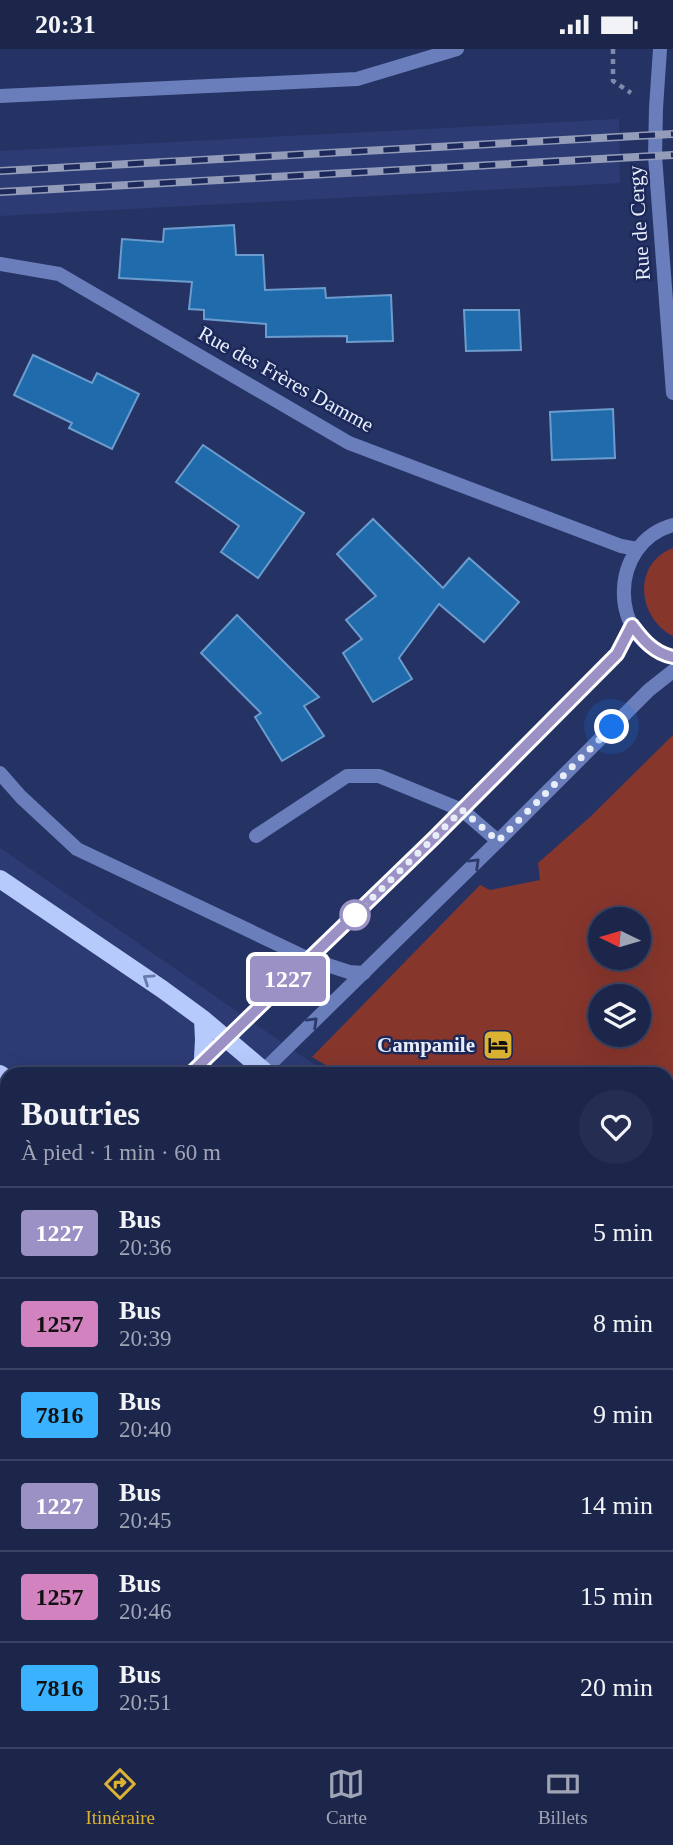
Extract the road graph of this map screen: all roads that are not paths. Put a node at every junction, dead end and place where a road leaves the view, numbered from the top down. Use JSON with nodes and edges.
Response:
{"nodes":[{"id":1,"x":457,"y":49,"type":"edge"},
{"id":2,"x":660,"y":49,"type":"edge"},
{"id":3,"x":0,"y":96,"type":"edge"},
{"id":4,"x":0,"y":264,"type":"edge"},
{"id":5,"x":673,"y":393,"type":"edge"},
{"id":6,"x":673,"y":525,"type":"edge"},
{"id":7,"x":637,"y":549,"type":"junction"},
{"id":8,"x":632,"y":625,"type":"junction"},
{"id":9,"x":673,"y":657,"type":"edge"},
{"id":10,"x":673,"y":671,"type":"edge"},
{"id":11,"x":0,"y":773,"type":"edge"},
{"id":12,"x":462,"y":810,"type":"junction"},
{"id":13,"x":256,"y":836,"type":"dead end"},
{"id":14,"x":498,"y":841,"type":"junction"},
{"id":15,"x":0,"y":879,"type":"edge"},
{"id":16,"x":309,"y":959,"type":"junction"},
{"id":17,"x":364,"y":973,"type":"junction"},
{"id":18,"x":203,"y":1020,"type":"junction"},
{"id":19,"x":227,"y":1039,"type":"junction"},
{"id":20,"x":199,"y":1067,"type":"edge"},
{"id":21,"x":201,"y":1067,"type":"edge"},
{"id":22,"x":257,"y":1067,"type":"edge"},
{"id":23,"x":270,"y":1067,"type":"edge"}],
"edges":[{"from":1,"to":3,"type":"street"},
{"from":2,"to":5,"type":"street","name":"Rue de Cergy"},
{"from":4,"to":7,"type":"street","name":"Rue des Frères Damme"},
{"from":6,"to":7,"type":"street"},
{"from":7,"to":8,"type":"street"},
{"from":8,"to":9,"type":"street"},
{"from":8,"to":12,"type":"street"},
{"from":10,"to":14,"type":"street"},
{"from":11,"to":16,"type":"street"},
{"from":12,"to":13,"type":"street"},
{"from":12,"to":14,"type":"street"},
{"from":12,"to":16,"type":"street"},
{"from":17,"to":14,"type":"street","one_way":true},
{"from":18,"to":15,"type":"main road","one_way":true},
{"from":16,"to":17,"type":"street"},
{"from":16,"to":19,"type":"street"},
{"from":23,"to":17,"type":"street","one_way":true},
{"from":18,"to":19,"type":"main road"},
{"from":18,"to":20,"type":"main road"},
{"from":19,"to":21,"type":"street"},
{"from":19,"to":22,"type":"main road"}]}
